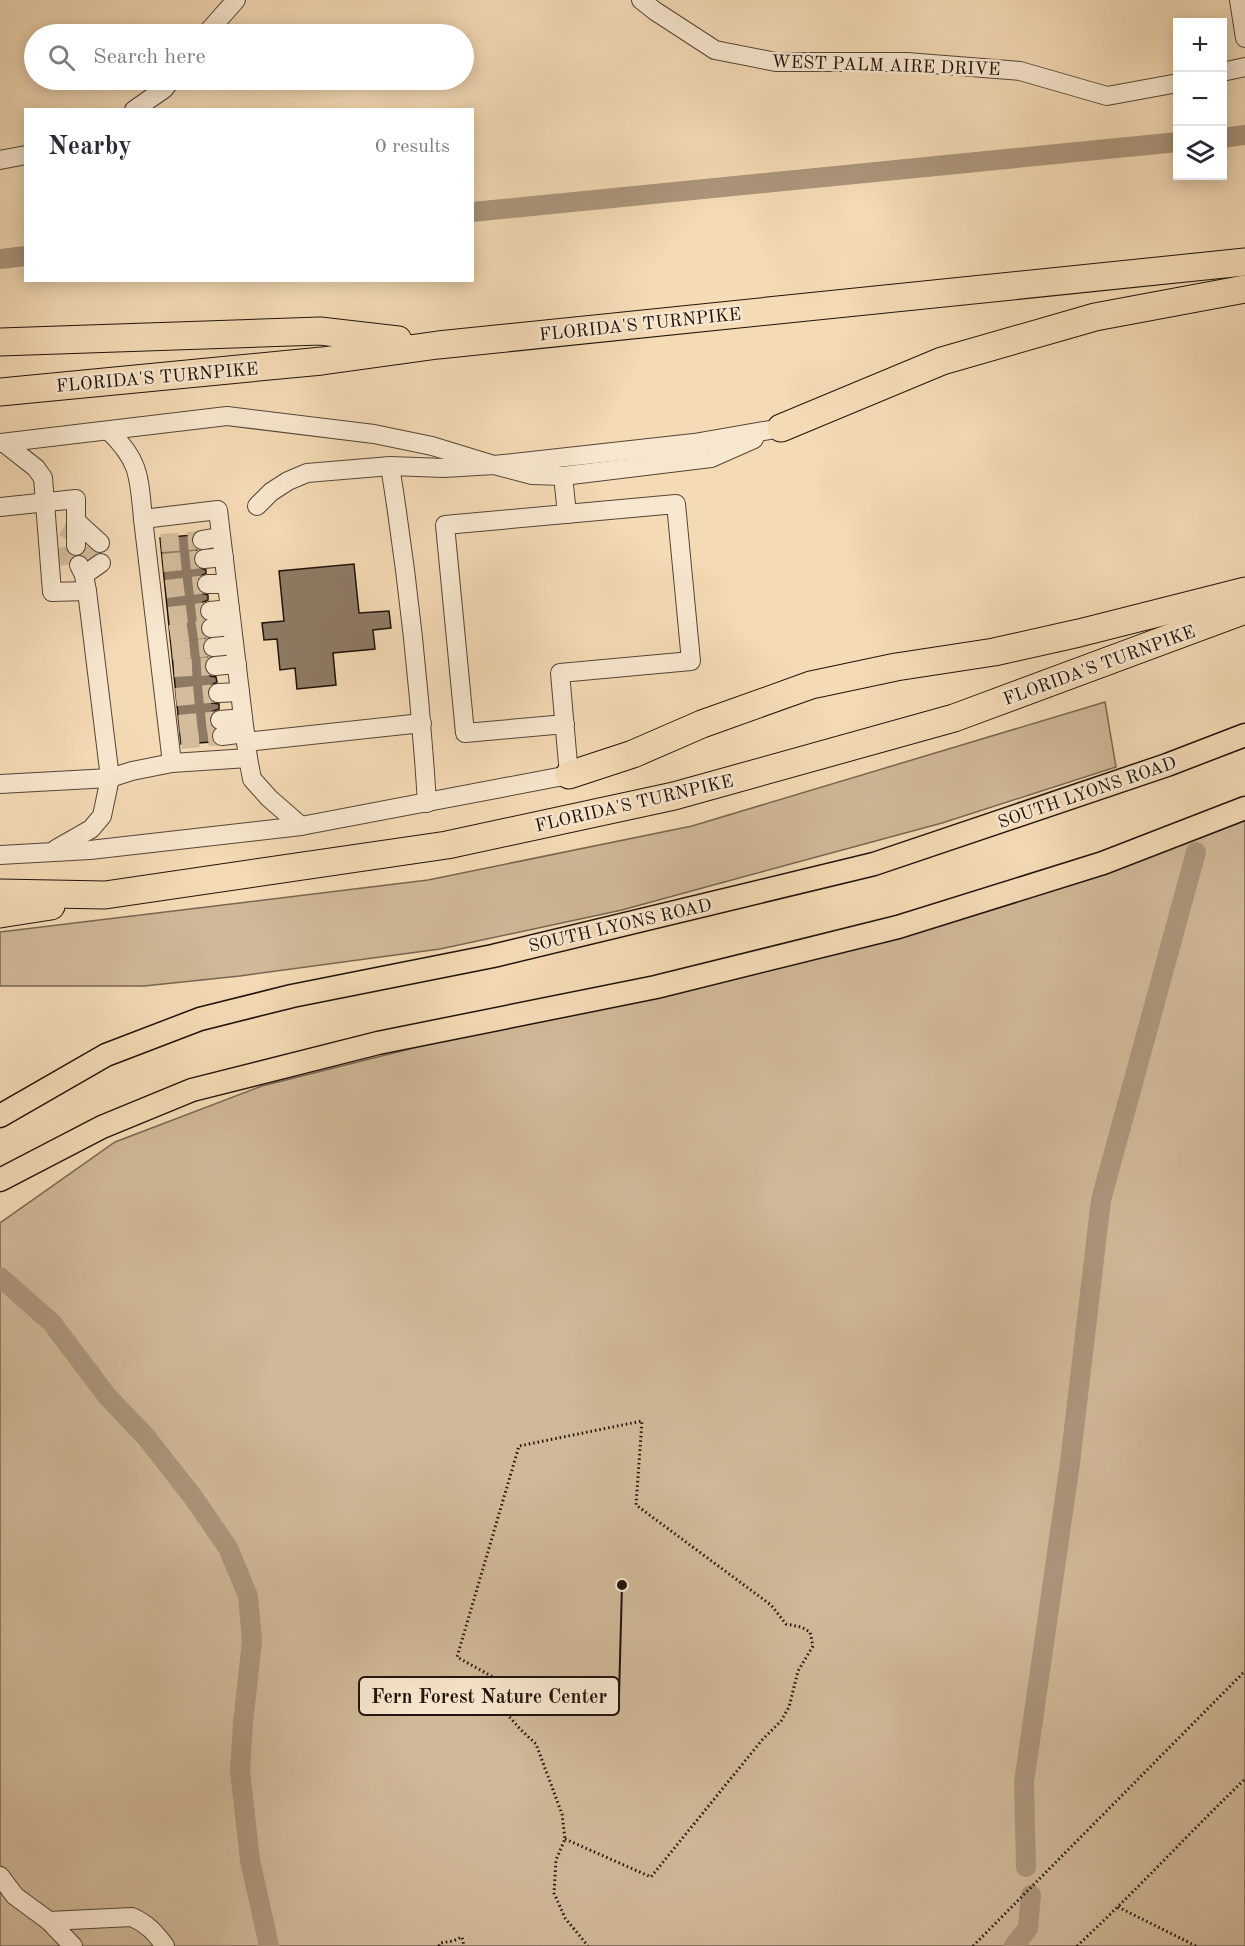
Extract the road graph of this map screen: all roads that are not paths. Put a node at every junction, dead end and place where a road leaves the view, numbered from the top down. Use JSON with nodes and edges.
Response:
{"nodes":[{"id":1,"x":236,"y":0,"type":"edge"},
{"id":2,"x":641,"y":0,"type":"edge"},
{"id":3,"x":1239,"y":0,"type":"edge"},
{"id":4,"x":215,"y":24,"type":"edge"},
{"id":5,"x":1245,"y":38,"type":"edge"},
{"id":6,"x":1245,"y":67,"type":"edge"},
{"id":7,"x":1227,"y":71,"type":"edge"},
{"id":8,"x":1173,"y":84,"type":"edge"},
{"id":9,"x":161,"y":90,"type":"edge"},
{"id":10,"x":137,"y":108,"type":"edge"},
{"id":11,"x":24,"y":155,"type":"edge"},
{"id":12,"x":0,"y":160,"type":"edge"},
{"id":13,"x":1245,"y":262,"type":"edge"},
{"id":14,"x":1245,"y":290,"type":"edge"},
{"id":15,"x":0,"y":342,"type":"edge"},
{"id":16,"x":438,"y":345,"type":"junction"},
{"id":17,"x":0,"y":392,"type":"edge"},
{"id":18,"x":781,"y":428,"type":"junction"},
{"id":19,"x":109,"y":431,"type":"junction"},
{"id":20,"x":2,"y":443,"type":"edge"},
{"id":21,"x":494,"y":465,"type":"junction"},
{"id":22,"x":390,"y":466,"type":"junction"},
{"id":23,"x":563,"y":476,"type":"junction"},
{"id":24,"x":45,"y":501,"type":"junction"},
{"id":25,"x":257,"y":506,"type":"dead end"},
{"id":26,"x":0,"y":507,"type":"edge"},
{"id":27,"x":567,"y":514,"type":"junction"},
{"id":28,"x":143,"y":519,"type":"junction"},
{"id":29,"x":221,"y":537,"type":"junction"},
{"id":30,"x":202,"y":540,"type":"tunnel mouth"},
{"id":31,"x":88,"y":545,"type":"tunnel mouth"},
{"id":32,"x":224,"y":557,"type":"junction"},
{"id":33,"x":204,"y":559,"type":"tunnel mouth"},
{"id":34,"x":207,"y":584,"type":"tunnel mouth"},
{"id":35,"x":227,"y":584,"type":"junction"},
{"id":36,"x":1245,"y":591,"type":"edge"},
{"id":37,"x":1245,"y":610,"type":"edge"},
{"id":38,"x":231,"y":618,"type":"junction"},
{"id":39,"x":210,"y":620,"type":"tunnel mouth"},
{"id":40,"x":213,"y":647,"type":"tunnel mouth"},
{"id":41,"x":235,"y":655,"type":"junction"},
{"id":42,"x":215,"y":666,"type":"tunnel mouth"},
{"id":43,"x":240,"y":692,"type":"junction"},
{"id":44,"x":218,"y":693,"type":"tunnel mouth"},
{"id":45,"x":422,"y":723,"type":"junction"},
{"id":46,"x":565,"y":724,"type":"junction"},
{"id":47,"x":221,"y":728,"type":"tunnel mouth"},
{"id":48,"x":1245,"y":735,"type":"edge"},
{"id":49,"x":245,"y":738,"type":"junction"},
{"id":50,"x":172,"y":763,"type":"junction"},
{"id":51,"x":569,"y":775,"type":"junction"},
{"id":52,"x":110,"y":778,"type":"junction"},
{"id":53,"x":0,"y":784,"type":"edge"},
{"id":54,"x":427,"y":803,"type":"junction"},
{"id":55,"x":1245,"y":808,"type":"edge"},
{"id":56,"x":301,"y":826,"type":"junction"},
{"id":57,"x":49,"y":853,"type":"junction"},
{"id":58,"x":0,"y":855,"type":"edge"},
{"id":59,"x":0,"y":893,"type":"edge"},
{"id":60,"x":105,"y":895,"type":"junction"},
{"id":61,"x":0,"y":914,"type":"edge"},
{"id":62,"x":0,"y":1116,"type":"edge"},
{"id":63,"x":0,"y":1180,"type":"edge"},
{"id":64,"x":0,"y":1876,"type":"edge"},
{"id":65,"x":49,"y":1921,"type":"junction"},
{"id":66,"x":73,"y":1946,"type":"edge"},
{"id":67,"x":165,"y":1946,"type":"edge"}],
"edges":[{"from":1,"to":4,"type":"street"},
{"from":2,"to":8,"type":"street","name":"WEST PALM AIRE DRIVE"},
{"from":3,"to":5,"type":"street"},
{"from":6,"to":7,"type":"street"},
{"from":9,"to":10,"type":"street"},
{"from":11,"to":12,"type":"street"},
{"from":13,"to":16,"type":"highway","name":"FLORIDA'S TURNPIKE"},
{"from":14,"to":18,"type":"highway"},
{"from":15,"to":16,"type":"highway"},
{"from":16,"to":17,"type":"highway","name":"FLORIDA'S TURNPIKE"},
{"from":18,"to":21,"type":"street"},
{"from":18,"to":23,"type":"street"},
{"from":19,"to":20,"type":"street"},
{"from":19,"to":21,"type":"street"},
{"from":19,"to":28,"type":"street"},
{"from":20,"to":24,"type":"street"},
{"from":21,"to":22,"type":"street"},
{"from":21,"to":23,"type":"street"},
{"from":22,"to":25,"type":"street"},
{"from":22,"to":45,"type":"street"},
{"from":23,"to":27,"type":"street"},
{"from":24,"to":26,"type":"street"},
{"from":24,"to":31,"type":"street"},
{"from":24,"to":52,"type":"street"},
{"from":27,"to":46,"type":"street"},
{"from":27,"to":46,"type":"street"},
{"from":28,"to":29,"type":"street"},
{"from":28,"to":50,"type":"street"},
{"from":29,"to":30,"type":"street"},
{"from":29,"to":32,"type":"street"},
{"from":32,"to":33,"type":"street"},
{"from":32,"to":35,"type":"street"},
{"from":34,"to":35,"type":"street"},
{"from":35,"to":38,"type":"street"},
{"from":36,"to":51,"type":"highway"},
{"from":37,"to":60,"type":"highway","name":"FLORIDA'S TURNPIKE"},
{"from":38,"to":39,"type":"street"},
{"from":38,"to":41,"type":"street"},
{"from":40,"to":41,"type":"street"},
{"from":41,"to":42,"type":"street"},
{"from":41,"to":43,"type":"street"},
{"from":43,"to":44,"type":"street"},
{"from":43,"to":49,"type":"street"},
{"from":45,"to":49,"type":"street"},
{"from":45,"to":54,"type":"street"},
{"from":46,"to":51,"type":"street"},
{"from":47,"to":49,"type":"street"},
{"from":48,"to":62,"type":"main road","name":"SOUTH LYONS ROAD"},
{"from":49,"to":50,"type":"street"},
{"from":49,"to":56,"type":"street"},
{"from":50,"to":52,"type":"street"},
{"from":51,"to":54,"type":"street"},
{"from":52,"to":53,"type":"street"},
{"from":52,"to":57,"type":"street"},
{"from":54,"to":56,"type":"street"},
{"from":55,"to":63,"type":"main road"},
{"from":56,"to":57,"type":"street"},
{"from":57,"to":58,"type":"street"},
{"from":59,"to":60,"type":"highway","name":"FLORIDA'S TURNPIKE"},
{"from":60,"to":61,"type":"highway"},
{"from":64,"to":65,"type":"street"},
{"from":65,"to":66,"type":"street"},
{"from":65,"to":67,"type":"street"}]}
